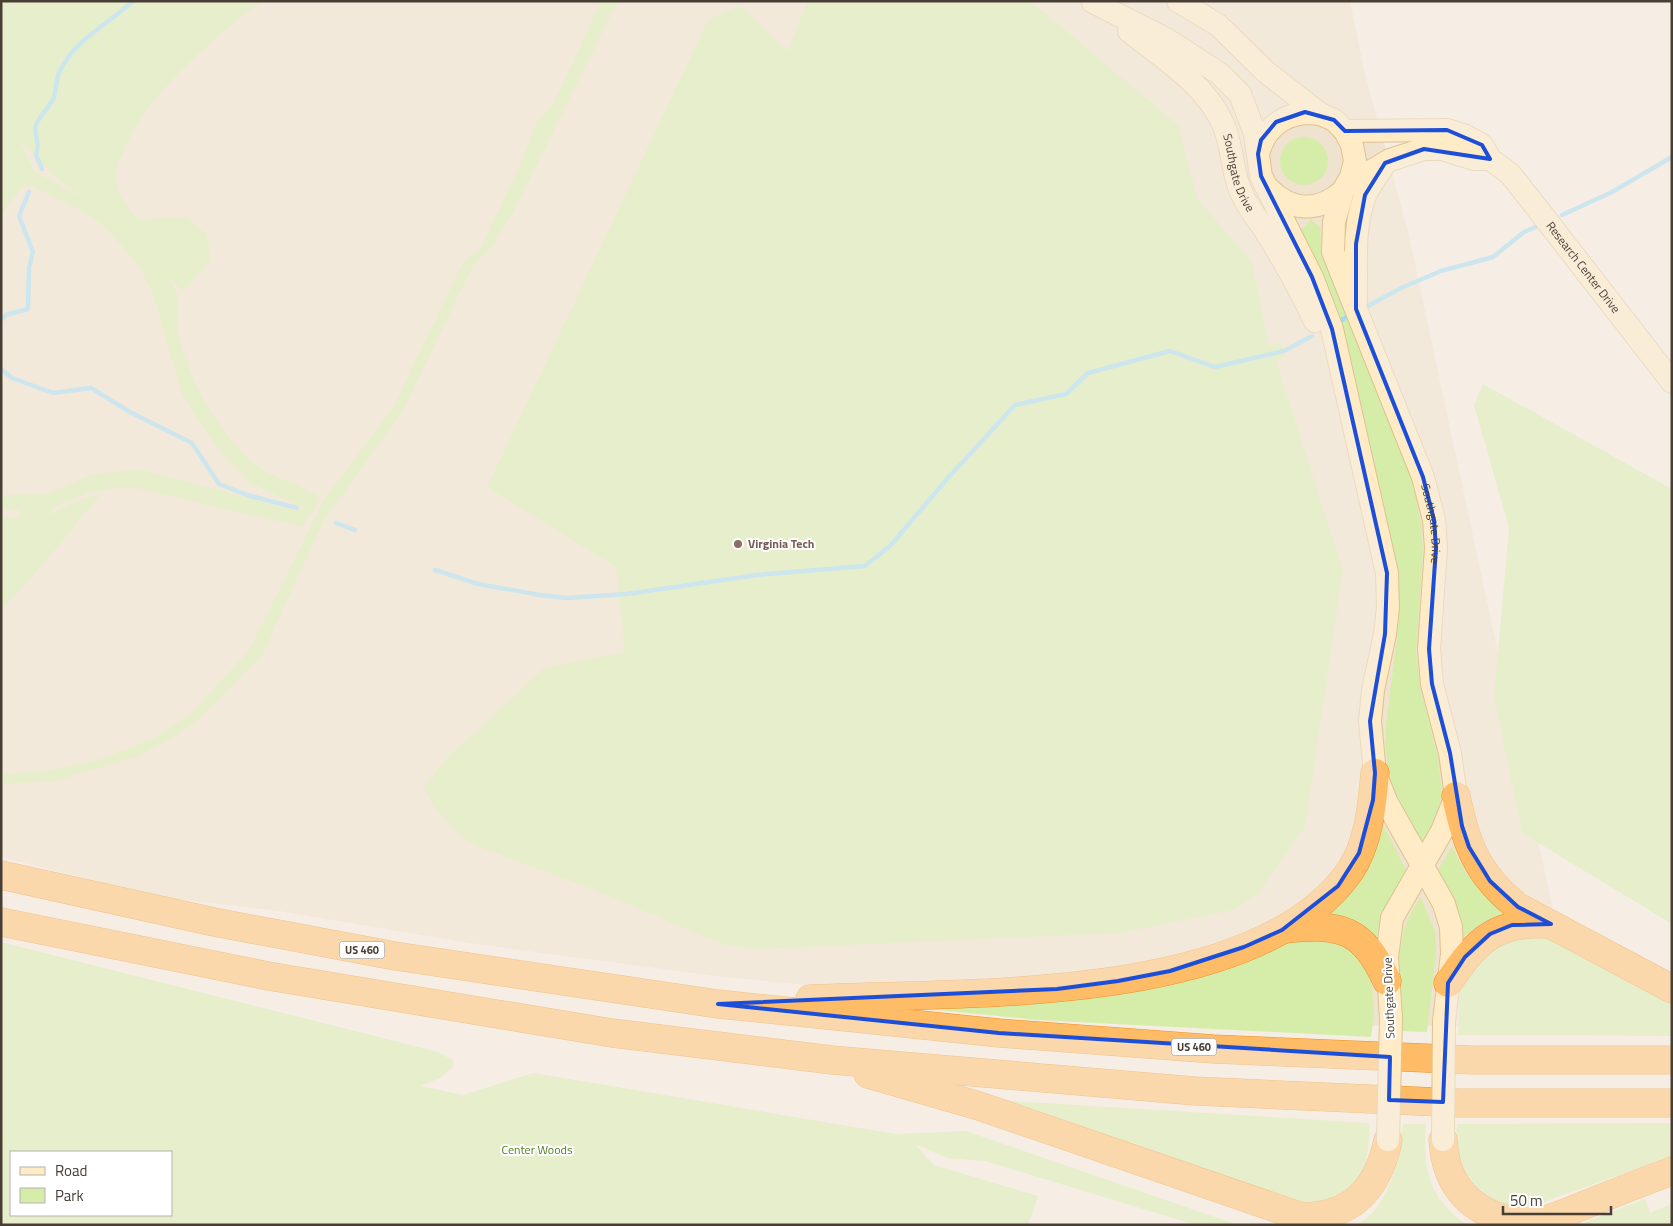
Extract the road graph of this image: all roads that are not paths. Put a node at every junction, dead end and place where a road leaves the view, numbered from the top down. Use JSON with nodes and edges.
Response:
{"nodes":[{"id":1,"x":1178,"y":1,"type":"edge"},
{"id":2,"x":1093,"y":2,"type":"edge"},
{"id":3,"x":1320,"y":114,"type":"junction"},
{"id":4,"x":1345,"y":131,"type":"junction"},
{"id":5,"x":1258,"y":154,"type":"junction"},
{"id":6,"x":1490,"y":159,"type":"junction"},
{"id":7,"x":1385,"y":162,"type":"junction"},
{"id":8,"x":1345,"y":188,"type":"junction"},
{"id":9,"x":1268,"y":189,"type":"junction"},
{"id":10,"x":1356,"y":309,"type":"junction"},
{"id":11,"x":1672,"y":382,"type":"edge"},
{"id":12,"x":1350,"y":408,"type":"junction"},
{"id":13,"x":1375,"y":773,"type":"junction"},
{"id":14,"x":1456,"y":796,"type":"junction"},
{"id":15,"x":1424,"y":866,"type":"junction"},
{"id":16,"x":1,"y":876,"type":"edge"},
{"id":17,"x":1,"y":922,"type":"edge"},
{"id":18,"x":1551,"y":924,"type":"junction"},
{"id":19,"x":1282,"y":930,"type":"junction"},
{"id":20,"x":1388,"y":981,"type":"junction"},
{"id":21,"x":1448,"y":983,"type":"junction"},
{"id":22,"x":1672,"y":989,"type":"edge"},
{"id":23,"x":718,"y":1004,"type":"junction"},
{"id":24,"x":832,"y":1060,"type":"junction"},
{"id":25,"x":1672,"y":1060,"type":"edge"},
{"id":26,"x":1672,"y":1103,"type":"edge"},
{"id":27,"x":1388,"y":1140,"type":"joint"},
{"id":28,"x":1443,"y":1140,"type":"joint"},
{"id":29,"x":1672,"y":1171,"type":"edge"}],
"edges":[{"from":1,"to":3,"type":"main road"},
{"from":2,"to":5,"type":"main road","name":"Southgate Drive"},
{"from":2,"to":12,"type":"main road","name":"Southgate Drive"},
{"from":3,"to":4,"type":"main road"},
{"from":3,"to":5,"type":"main road","name":"Southgate Drive"},
{"from":4,"to":6,"type":"main road","name":"Research Center Drive"},
{"from":4,"to":8,"type":"main road","name":"Southgate Drive"},
{"from":5,"to":9,"type":"main road","name":"Southgate Drive"},
{"from":6,"to":7,"type":"main road"},
{"from":6,"to":11,"type":"main road","name":"Research Center Drive"},
{"from":7,"to":8,"type":"main road"},
{"from":7,"to":10,"type":"main road"},
{"from":8,"to":9,"type":"main road","name":"Southgate Drive"},
{"from":8,"to":10,"type":"main road","name":"Southgate Drive"},
{"from":9,"to":12,"type":"main road","name":"Southgate Drive"},
{"from":10,"to":14,"type":"main road","name":"Southgate Drive"},
{"from":12,"to":13,"type":"main road","name":"Southgate Drive"},
{"from":13,"to":15,"type":"main road","name":"Southgate Drive"},
{"from":13,"to":19,"type":"highway"},
{"from":14,"to":15,"type":"main road","name":"Southgate Drive"},
{"from":14,"to":18,"type":"highway"},
{"from":15,"to":20,"type":"main road","name":"Southgate Drive"},
{"from":15,"to":21,"type":"main road","name":"Southgate Drive"},
{"from":16,"to":23,"type":"highway","number":"US 460"},
{"from":17,"to":24,"type":"highway"},
{"from":18,"to":21,"type":"highway"},
{"from":18,"to":22,"type":"highway"},
{"from":19,"to":20,"type":"highway"},
{"from":19,"to":23,"type":"highway"},
{"from":20,"to":27,"type":"main road","name":"Southgate Drive","bridge":true},
{"from":21,"to":28,"type":"main road","name":"Southgate Drive","bridge":true},
{"from":23,"to":25,"type":"highway","number":"US 460"},
{"from":24,"to":26,"type":"highway"},
{"from":24,"to":27,"type":"highway"},
{"from":28,"to":29,"type":"highway"}]}
